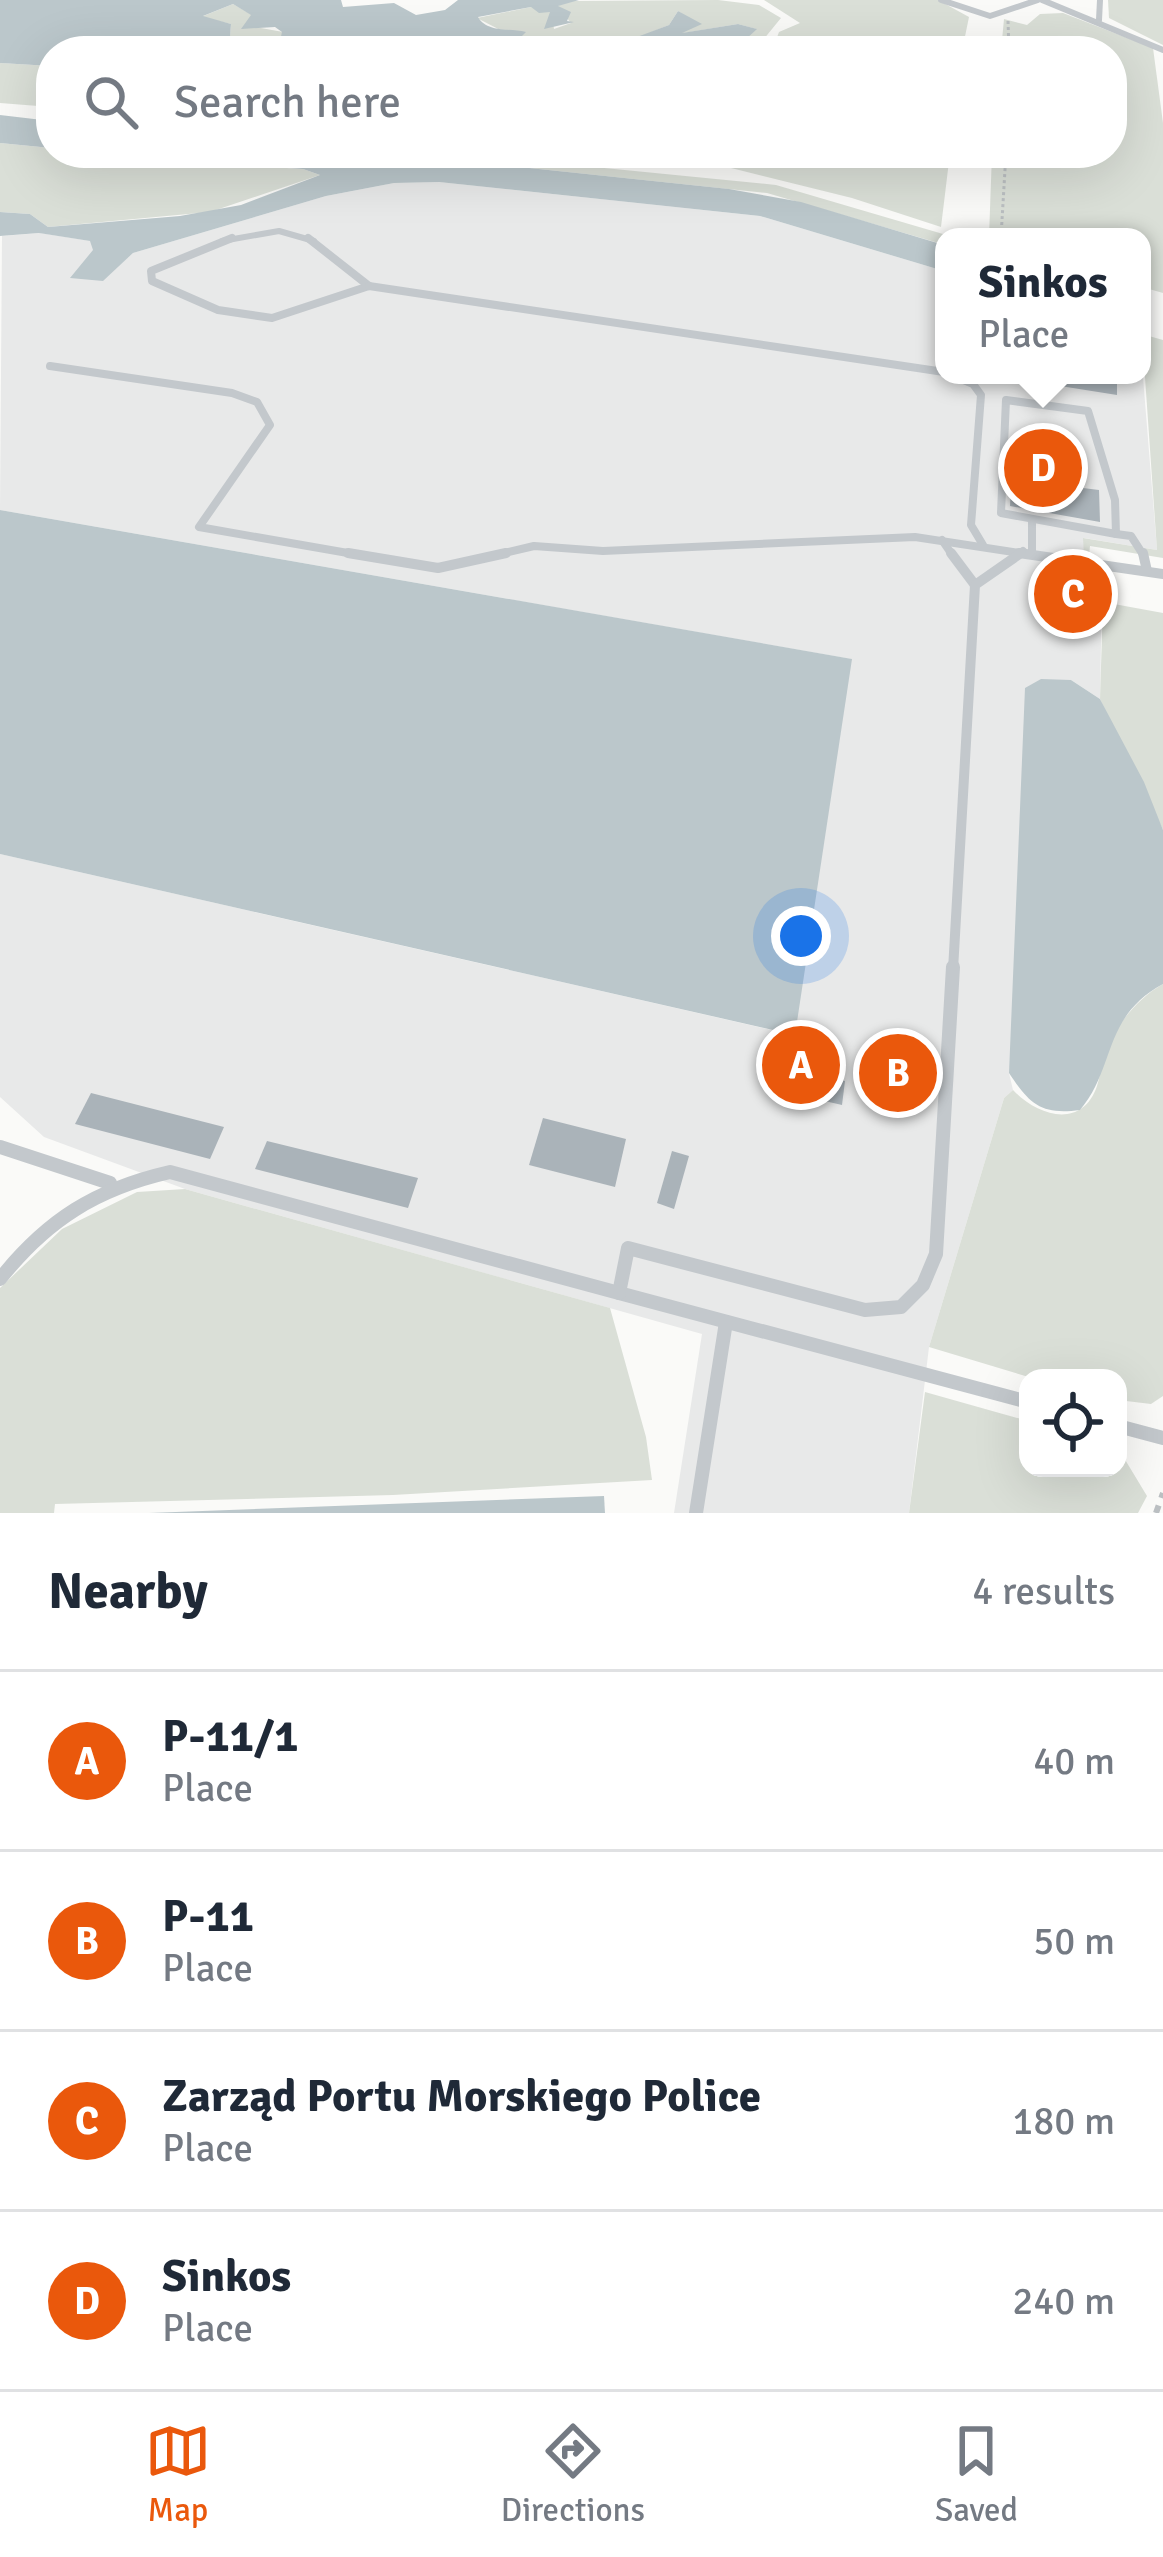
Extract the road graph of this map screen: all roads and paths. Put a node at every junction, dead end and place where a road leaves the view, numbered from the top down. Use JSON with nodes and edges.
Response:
{"nodes":[{"id":1,"x":941,"y":0,"type":"edge"},
{"id":2,"x":1040,"y":0,"type":"edge"},
{"id":3,"x":1100,"y":0,"type":"edge"},
{"id":4,"x":1008,"y":15,"type":"junction"},
{"id":5,"x":1099,"y":20,"type":"junction"},
{"id":6,"x":1009,"y":36,"type":"edge"},
{"id":7,"x":1163,"y":50,"type":"edge"},
{"id":8,"x":1005,"y":168,"type":"edge"},
{"id":9,"x":1002,"y":228,"type":"edge"},
{"id":10,"x":369,"y":286,"type":"junction"},
{"id":11,"x":50,"y":367,"type":"dead end"},
{"id":12,"x":935,"y":372,"type":"edge"},
{"id":13,"x":973,"y":384,"type":"edge"},
{"id":14,"x":1032,"y":520,"type":"junction"},
{"id":15,"x":1116,"y":534,"type":"junction"},
{"id":16,"x":940,"y":538,"type":"junction"},
{"id":17,"x":983,"y":545,"type":"junction"},
{"id":18,"x":1027,"y":552,"type":"junction"},
{"id":19,"x":1147,"y":571,"type":"junction"},
{"id":20,"x":1163,"y":574,"type":"edge"},
{"id":21,"x":975,"y":585,"type":"junction"},
{"id":22,"x":0,"y":1147,"type":"edge"},
{"id":23,"x":110,"y":1184,"type":"junction"},
{"id":24,"x":0,"y":1279,"type":"edge"},
{"id":25,"x":619,"y":1293,"type":"junction"},
{"id":26,"x":726,"y":1322,"type":"junction"},
{"id":27,"x":1019,"y":1400,"type":"edge"},
{"id":28,"x":1127,"y":1428,"type":"edge"},
{"id":29,"x":1163,"y":1438,"type":"edge"},
{"id":30,"x":1163,"y":1493,"type":"edge"},
{"id":31,"x":696,"y":1513,"type":"edge"},
{"id":32,"x":1156,"y":1513,"type":"edge"}],
"edges":[{"from":1,"to":4,"type":"lane"},
{"from":2,"to":4,"type":"lane"},
{"from":2,"to":5,"type":"lane"},
{"from":3,"to":5,"type":"lane"},
{"from":4,"to":6,"type":"path"},
{"from":5,"to":7,"type":"lane"},
{"from":8,"to":9,"type":"path"},
{"from":10,"to":10,"type":"lane"},
{"from":10,"to":12,"type":"lane"},
{"from":11,"to":16,"type":"lane"},
{"from":13,"to":17,"type":"lane"},
{"from":14,"to":15,"type":"lane"},
{"from":14,"to":15,"type":"lane"},
{"from":14,"to":18,"type":"lane"},
{"from":15,"to":19,"type":"lane"},
{"from":16,"to":17,"type":"lane"},
{"from":16,"to":21,"type":"lane"},
{"from":17,"to":18,"type":"lane"},
{"from":18,"to":19,"type":"lane"},
{"from":18,"to":21,"type":"lane"},
{"from":19,"to":20,"type":"lane"},
{"from":21,"to":25,"type":"lane"},
{"from":22,"to":23,"type":"lane"},
{"from":23,"to":24,"type":"lane"},
{"from":23,"to":25,"type":"lane"},
{"from":25,"to":26,"type":"lane"},
{"from":26,"to":27,"type":"lane"},
{"from":26,"to":31,"type":"lane"},
{"from":28,"to":29,"type":"lane"},
{"from":30,"to":32,"type":"path"}]}
